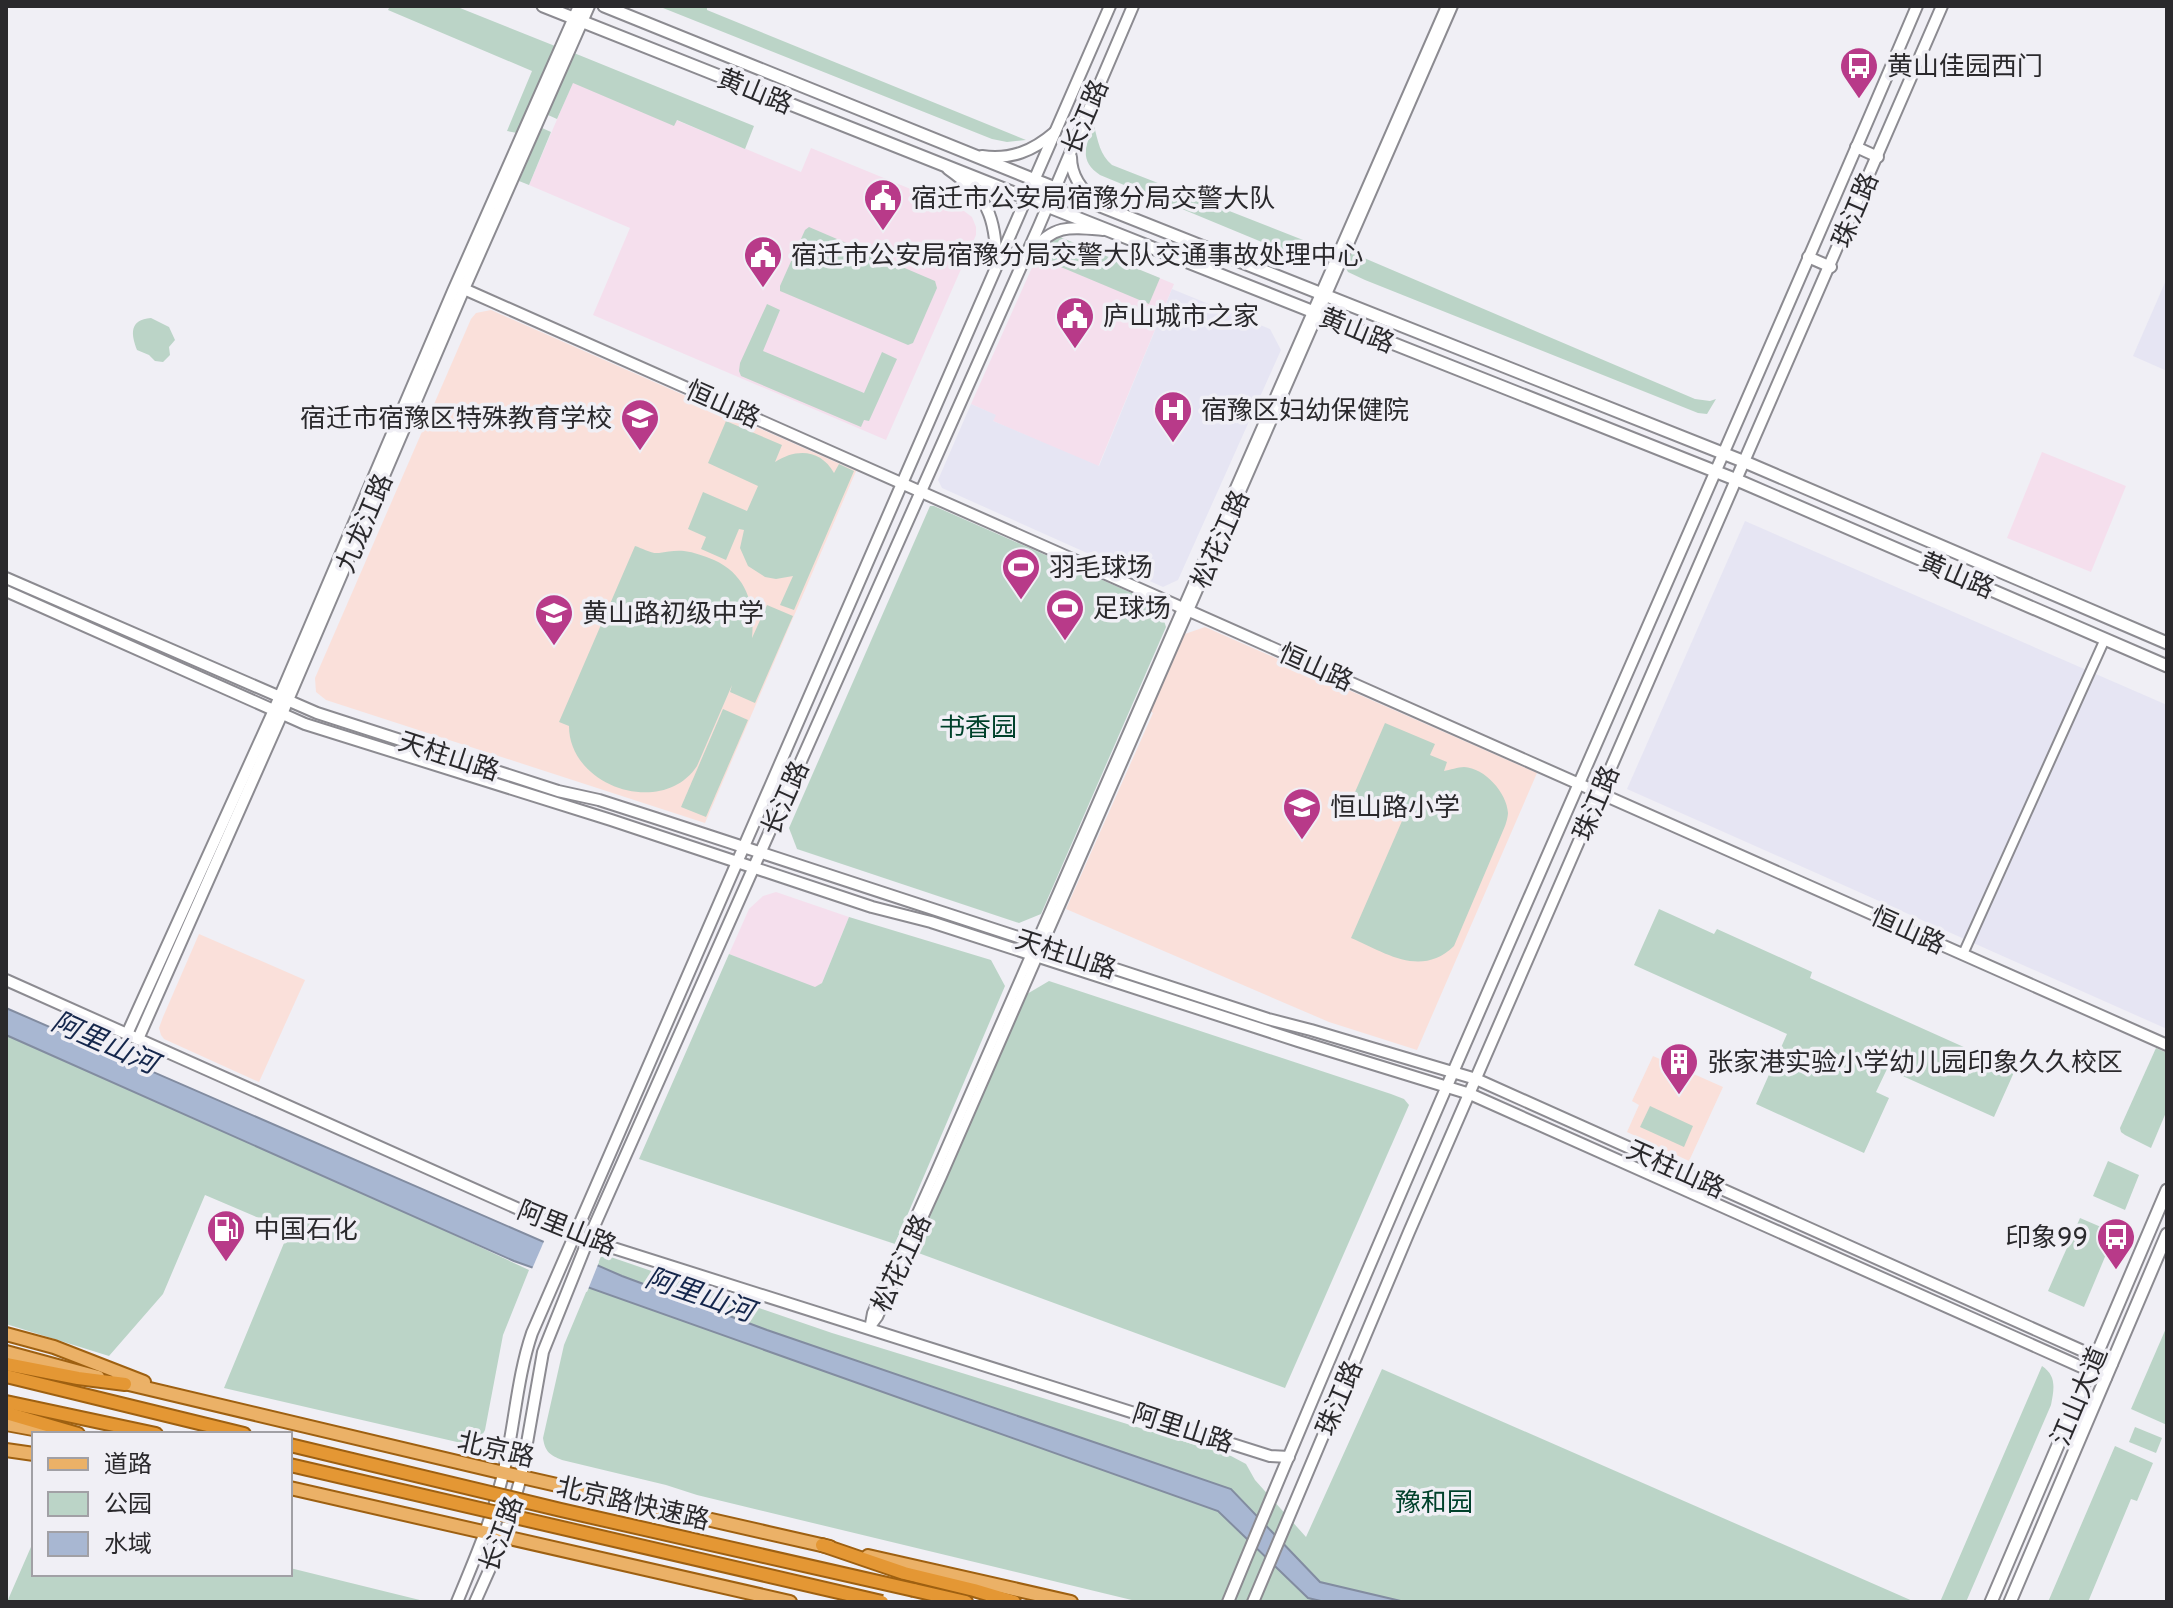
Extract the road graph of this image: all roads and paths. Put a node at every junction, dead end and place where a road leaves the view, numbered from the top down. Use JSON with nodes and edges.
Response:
{"nodes":[{"id":1,"x":543,"y":6,"type":"edge"},
{"id":2,"x":579,"y":6,"type":"edge"},
{"id":3,"x":589,"y":6,"type":"edge"},
{"id":4,"x":604,"y":6,"type":"edge"},
{"id":5,"x":1110,"y":6,"type":"edge"},
{"id":6,"x":1133,"y":6,"type":"edge"},
{"id":7,"x":1446,"y":6,"type":"edge"},
{"id":8,"x":1453,"y":6,"type":"edge"},
{"id":9,"x":1917,"y":6,"type":"edge"},
{"id":10,"x":1942,"y":6,"type":"edge"},
{"id":11,"x":578,"y":20,"type":"junction"},
{"id":12,"x":1056,"y":130,"type":"junction"},
{"id":13,"x":1074,"y":145,"type":"junction"},
{"id":14,"x":1856,"y":147,"type":"junction"},
{"id":15,"x":972,"y":154,"type":"junction"},
{"id":16,"x":1878,"y":157,"type":"junction"},
{"id":17,"x":943,"y":166,"type":"junction"},
{"id":18,"x":1035,"y":180,"type":"junction"},
{"id":19,"x":1055,"y":188,"type":"junction"},
{"id":20,"x":1026,"y":199,"type":"junction"},
{"id":21,"x":1047,"y":207,"type":"junction"},
{"id":22,"x":1106,"y":208,"type":"junction"},
{"id":23,"x":1104,"y":230,"type":"junction"},
{"id":24,"x":1808,"y":257,"type":"junction"},
{"id":25,"x":997,"y":265,"type":"junction"},
{"id":26,"x":1021,"y":266,"type":"junction"},
{"id":27,"x":1831,"y":267,"type":"junction"},
{"id":28,"x":465,"y":286,"type":"junction"},
{"id":29,"x":1323,"y":294,"type":"junction"},
{"id":30,"x":1315,"y":313,"type":"junction"},
{"id":31,"x":1725,"y":454,"type":"junction"},
{"id":32,"x":1745,"y":462,"type":"junction"},
{"id":33,"x":1717,"y":472,"type":"junction"},
{"id":34,"x":903,"y":480,"type":"junction"},
{"id":35,"x":1737,"y":480,"type":"junction"},
{"id":36,"x":922,"y":489,"type":"junction"},
{"id":37,"x":6,"y":578,"type":"edge"},
{"id":38,"x":6,"y":591,"type":"edge"},
{"id":39,"x":1187,"y":606,"type":"junction"},
{"id":40,"x":2105,"y":639,"type":"junction"},
{"id":41,"x":2167,"y":643,"type":"edge"},
{"id":42,"x":2167,"y":666,"type":"edge"},
{"id":43,"x":284,"y":699,"type":"junction"},
{"id":44,"x":278,"y":712,"type":"junction"},
{"id":45,"x":1581,"y":781,"type":"junction"},
{"id":46,"x":1601,"y":790,"type":"junction"},
{"id":47,"x":743,"y":847,"type":"junction"},
{"id":48,"x":760,"y":853,"type":"junction"},
{"id":49,"x":736,"y":863,"type":"junction"},
{"id":50,"x":754,"y":868,"type":"junction"},
{"id":51,"x":1532,"y":892,"type":"junction"},
{"id":52,"x":1553,"y":901,"type":"junction"},
{"id":53,"x":1037,"y":950,"type":"junction"},
{"id":54,"x":1964,"y":951,"type":"junction"},
{"id":55,"x":6,"y":980,"type":"edge"},
{"id":56,"x":132,"y":1036,"type":"junction"},
{"id":57,"x":2167,"y":1037,"type":"edge"},
{"id":58,"x":2167,"y":1045,"type":"edge"},
{"id":59,"x":1454,"y":1072,"type":"junction"},
{"id":60,"x":1476,"y":1079,"type":"junction"},
{"id":61,"x":1447,"y":1088,"type":"junction"},
{"id":62,"x":1470,"y":1094,"type":"junction"},
{"id":63,"x":2167,"y":1190,"type":"edge"},
{"id":64,"x":574,"y":1233,"type":"junction"},
{"id":65,"x":2167,"y":1234,"type":"edge"},
{"id":66,"x":588,"y":1240,"type":"junction"},
{"id":67,"x":869,"y":1329,"type":"junction"},
{"id":68,"x":6,"y":1334,"type":"edge"},
{"id":69,"x":6,"y":1352,"type":"edge"},
{"id":70,"x":2096,"y":1357,"type":"junction"},
{"id":71,"x":6,"y":1364,"type":"edge"},
{"id":72,"x":2112,"y":1364,"type":"junction"},
{"id":73,"x":2090,"y":1371,"type":"junction"},
{"id":74,"x":6,"y":1376,"type":"edge"},
{"id":75,"x":2106,"y":1378,"type":"junction"},
{"id":76,"x":125,"y":1384,"type":"junction"},
{"id":77,"x":196,"y":1401,"type":"junction"},
{"id":78,"x":6,"y":1402,"type":"edge"},
{"id":79,"x":6,"y":1413,"type":"edge"},
{"id":80,"x":6,"y":1424,"type":"edge"},
{"id":81,"x":49,"y":1432,"type":"edge"},
{"id":82,"x":71,"y":1432,"type":"edge"},
{"id":83,"x":147,"y":1432,"type":"edge"},
{"id":84,"x":236,"y":1432,"type":"edge"},
{"id":85,"x":292,"y":1445,"type":"edge"},
{"id":86,"x":6,"y":1450,"type":"edge"},
{"id":87,"x":32,"y":1454,"type":"edge"},
{"id":88,"x":1289,"y":1457,"type":"junction"},
{"id":89,"x":292,"y":1465,"type":"edge"},
{"id":90,"x":504,"y":1473,"type":"junction"},
{"id":91,"x":521,"y":1477,"type":"junction"},
{"id":92,"x":292,"y":1488,"type":"edge"},
{"id":93,"x":486,"y":1533,"type":"junction"},
{"id":94,"x":504,"y":1537,"type":"junction"},
{"id":95,"x":822,"y":1545,"type":"junction"},
{"id":96,"x":457,"y":1602,"type":"edge"},
{"id":97,"x":475,"y":1602,"type":"edge"},
{"id":98,"x":790,"y":1602,"type":"edge"},
{"id":99,"x":882,"y":1602,"type":"edge"},
{"id":100,"x":966,"y":1602,"type":"edge"},
{"id":101,"x":1014,"y":1602,"type":"edge"},
{"id":102,"x":1071,"y":1602,"type":"edge"},
{"id":103,"x":1228,"y":1602,"type":"edge"},
{"id":104,"x":1253,"y":1602,"type":"edge"},
{"id":105,"x":1991,"y":1602,"type":"edge"},
{"id":106,"x":2010,"y":1602,"type":"edge"}],
"edges":[{"from":1,"to":11,"type":"main road","name":"黄山路"},
{"from":2,"to":11,"type":"street","name":"九龙江路"},
{"from":3,"to":11,"type":"street","name":"九龙江路"},
{"from":4,"to":15,"type":"main road","name":"黄山路"},
{"from":5,"to":12,"type":"street","name":"长江路"},
{"from":6,"to":13,"type":"street","name":"长江路"},
{"from":7,"to":29,"type":"street","name":"松花江路"},
{"from":8,"to":29,"type":"street","name":"松花江路"},
{"from":9,"to":14,"type":"street","name":"珠江路"},
{"from":10,"to":16,"type":"street","name":"珠江路"},
{"from":11,"to":17,"type":"main road","name":"黄山路"},
{"from":11,"to":28,"type":"street","name":"九龙江路"},
{"from":11,"to":43,"type":"street","name":"九龙江路"},
{"from":12,"to":15,"type":"street"},
{"from":12,"to":18,"type":"street","name":"长江路"},
{"from":13,"to":19,"type":"street","name":"长江路"},
{"from":13,"to":22,"type":"street"},
{"from":14,"to":16,"type":"street"},
{"from":14,"to":24,"type":"street","name":"珠江路"},
{"from":15,"to":18,"type":"main road","name":"黄山路"},
{"from":16,"to":27,"type":"street","name":"珠江路"},
{"from":17,"to":20,"type":"main road","name":"黄山路"},
{"from":17,"to":25,"type":"street"},
{"from":18,"to":19,"type":"main road","name":"黄山路"},
{"from":18,"to":20,"type":"street","name":"长江路"},
{"from":19,"to":21,"type":"street","name":"长江路"},
{"from":19,"to":22,"type":"main road","name":"黄山路"},
{"from":20,"to":21,"type":"main road","name":"黄山路"},
{"from":20,"to":25,"type":"street","name":"长江路"},
{"from":21,"to":23,"type":"main road","name":"黄山路"},
{"from":21,"to":26,"type":"street","name":"长江路"},
{"from":22,"to":29,"type":"main road","name":"黄山路"},
{"from":23,"to":26,"type":"street"},
{"from":23,"to":30,"type":"main road","name":"黄山路"},
{"from":24,"to":27,"type":"street"},
{"from":24,"to":31,"type":"street","name":"珠江路"},
{"from":25,"to":34,"type":"street","name":"长江路"},
{"from":26,"to":36,"type":"street","name":"长江路"},
{"from":27,"to":32,"type":"street","name":"珠江路"},
{"from":28,"to":34,"type":"street","name":"恒山路"},
{"from":28,"to":43,"type":"street","name":"九龙江路"},
{"from":29,"to":30,"type":"street","name":"松花江路"},
{"from":29,"to":31,"type":"main road","name":"黄山路"},
{"from":30,"to":33,"type":"main road","name":"黄山路"},
{"from":30,"to":39,"type":"street","name":"松花江路"},
{"from":31,"to":32,"type":"main road","name":"黄山路"},
{"from":31,"to":33,"type":"street","name":"珠江路"},
{"from":32,"to":35,"type":"street","name":"珠江路"},
{"from":32,"to":41,"type":"main road","name":"黄山路"},
{"from":33,"to":35,"type":"main road","name":"黄山路"},
{"from":33,"to":45,"type":"street","name":"珠江路"},
{"from":34,"to":36,"type":"street","name":"恒山路"},
{"from":34,"to":47,"type":"street","name":"长江路"},
{"from":35,"to":40,"type":"main road","name":"黄山路"},
{"from":35,"to":46,"type":"street","name":"珠江路"},
{"from":36,"to":39,"type":"street","name":"恒山路"},
{"from":36,"to":48,"type":"street","name":"长江路"},
{"from":37,"to":43,"type":"street","name":"天柱山路"},
{"from":38,"to":44,"type":"street","name":"天柱山路"},
{"from":39,"to":45,"type":"street","name":"恒山路"},
{"from":39,"to":53,"type":"street","name":"松花江路"},
{"from":40,"to":42,"type":"main road","name":"黄山路"},
{"from":40,"to":54,"type":"street"},
{"from":43,"to":44,"type":"street","name":"九龙江路"},
{"from":43,"to":47,"type":"street","name":"天柱山路"},
{"from":44,"to":49,"type":"street","name":"天柱山路"},
{"from":44,"to":56,"type":"street","name":"九龙江路"},
{"from":45,"to":46,"type":"street","name":"恒山路"},
{"from":45,"to":51,"type":"street","name":"珠江路"},
{"from":46,"to":52,"type":"street","name":"珠江路"},
{"from":46,"to":54,"type":"street","name":"恒山路"},
{"from":47,"to":48,"type":"street","name":"天柱山路"},
{"from":47,"to":49,"type":"street","name":"长江路"},
{"from":48,"to":50,"type":"street","name":"长江路"},
{"from":48,"to":53,"type":"street","name":"天柱山路"},
{"from":49,"to":50,"type":"street","name":"天柱山路"},
{"from":49,"to":64,"type":"street","name":"长江路"},
{"from":50,"to":53,"type":"street","name":"天柱山路"},
{"from":50,"to":66,"type":"street","name":"长江路"},
{"from":51,"to":52,"type":"street"},
{"from":51,"to":59,"type":"street","name":"珠江路"},
{"from":52,"to":60,"type":"street","name":"珠江路"},
{"from":53,"to":59,"type":"street","name":"天柱山路"},
{"from":53,"to":61,"type":"street","name":"天柱山路"},
{"from":53,"to":67,"type":"street","name":"松花江路"},
{"from":54,"to":57,"type":"street","name":"恒山路"},
{"from":54,"to":58,"type":"street","name":"恒山路"},
{"from":55,"to":56,"type":"street","name":"阿里山路"},
{"from":56,"to":64,"type":"street","name":"阿里山路"},
{"from":59,"to":60,"type":"street","name":"天柱山路"},
{"from":59,"to":61,"type":"street","name":"珠江路"},
{"from":60,"to":62,"type":"street","name":"珠江路"},
{"from":60,"to":70,"type":"street","name":"天柱山路"},
{"from":61,"to":62,"type":"street","name":"天柱山路"},
{"from":61,"to":88,"type":"street","name":"珠江路"},
{"from":62,"to":73,"type":"street","name":"天柱山路"},
{"from":62,"to":104,"type":"street","name":"珠江路"},
{"from":63,"to":70,"type":"main road","name":"江山大道"},
{"from":64,"to":66,"type":"street","name":"阿里山路"},
{"from":64,"to":90,"type":"street","name":"长江路"},
{"from":65,"to":72,"type":"main road","name":"江山大道"},
{"from":66,"to":67,"type":"street","name":"阿里山路"},
{"from":66,"to":91,"type":"street","name":"长江路"},
{"from":67,"to":88,"type":"street","name":"阿里山路"},
{"from":68,"to":77,"type":"main road"},
{"from":69,"to":76,"type":"main road","name":"北京路"},
{"from":70,"to":72,"type":"street","name":"天柱山路"},
{"from":70,"to":73,"type":"main road","name":"江山大道"},
{"from":71,"to":76,"type":"highway"},
{"from":72,"to":75,"type":"main road","name":"江山大道"},
{"from":73,"to":75,"type":"street","name":"天柱山路"},
{"from":73,"to":105,"type":"main road","name":"江山大道"},
{"from":74,"to":84,"type":"highway"},
{"from":75,"to":106,"type":"main road","name":"江山大道"},
{"from":76,"to":77,"type":"main road","name":"北京路"},
{"from":77,"to":90,"type":"main road","name":"北京路"},
{"from":78,"to":83,"type":"highway"},
{"from":79,"to":82,"type":"highway"},
{"from":80,"to":81,"type":"main road"},
{"from":85,"to":100,"type":"highway","name":"北京路快速路","bridge":true},
{"from":86,"to":87,"type":"main road"},
{"from":88,"to":103,"type":"street","name":"珠江路"},
{"from":89,"to":99,"type":"highway","name":"北京路快速路","bridge":true},
{"from":90,"to":91,"type":"main road","name":"北京路"},
{"from":90,"to":93,"type":"street","name":"长江路"},
{"from":91,"to":94,"type":"street","name":"长江路"},
{"from":91,"to":95,"type":"main road","name":"北京路"},
{"from":92,"to":93,"type":"main road"},
{"from":93,"to":94,"type":"main road"},
{"from":93,"to":96,"type":"street","name":"长江路"},
{"from":94,"to":97,"type":"street","name":"长江路"},
{"from":94,"to":98,"type":"main road"},
{"from":95,"to":101,"type":"highway"},
{"from":95,"to":102,"type":"main road","name":"北京路"}]}
